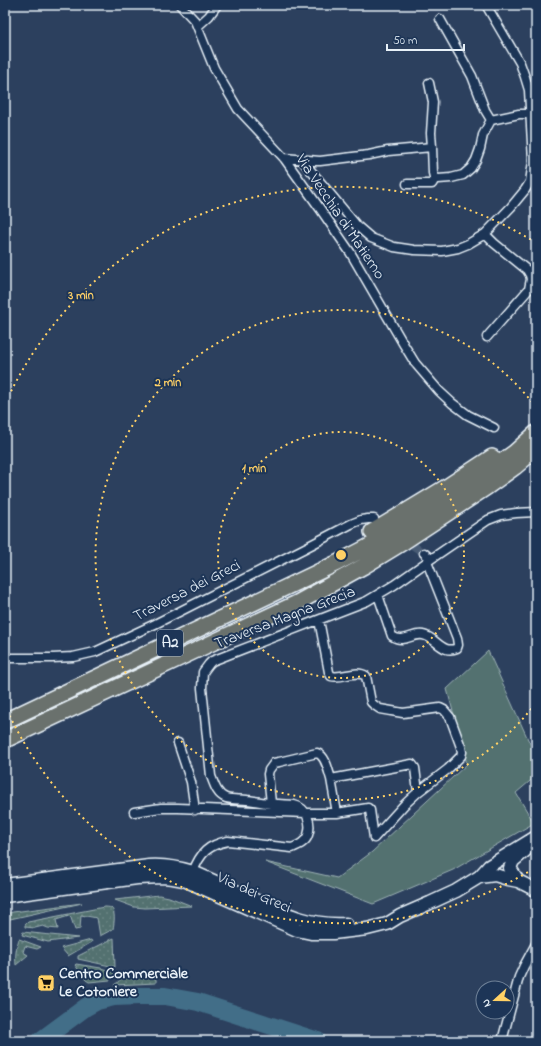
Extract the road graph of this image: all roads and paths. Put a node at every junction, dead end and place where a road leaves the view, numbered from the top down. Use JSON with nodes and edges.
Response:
{"nodes":[{"id":1,"x":180,"y":5,"type":"edge"},
{"id":2,"x":217,"y":5,"type":"edge"},
{"id":3,"x":486,"y":5,"type":"edge"},
{"id":4,"x":440,"y":19,"type":"dead end"},
{"id":5,"x":198,"y":26,"type":"junction"},
{"id":6,"x":429,"y":83,"type":"dead end"},
{"id":7,"x":532,"y":89,"type":"edge"},
{"id":8,"x":530,"y":114,"type":"junction"},
{"id":9,"x":491,"y":120,"type":"junction"},
{"id":10,"x":432,"y":147,"type":"junction"},
{"id":11,"x":284,"y":158,"type":"junction"},
{"id":12,"x":302,"y":160,"type":"junction"},
{"id":13,"x":435,"y":179,"type":"junction"},
{"id":14,"x":407,"y":184,"type":"dead end"},
{"id":15,"x":485,"y":234,"type":"junction"},
{"id":16,"x":488,"y":337,"type":"dead end"},
{"id":17,"x":536,"y":422,"type":"edge"},
{"id":18,"x":494,"y":428,"type":"dead end"},
{"id":19,"x":536,"y":433,"type":"edge"},
{"id":20,"x":536,"y":449,"type":"edge"},
{"id":21,"x":536,"y":460,"type":"edge"},
{"id":22,"x":536,"y":512,"type":"edge"},
{"id":23,"x":374,"y":519,"type":"dead end"},
{"id":24,"x":424,"y":553,"type":"tunnel mouth"},
{"id":25,"x":429,"y":560,"type":"junction"},
{"id":26,"x":335,"y":564,"type":"junction"},
{"id":27,"x":378,"y":595,"type":"junction"},
{"id":28,"x":297,"y":603,"type":"junction"},
{"id":29,"x":319,"y":620,"type":"junction"},
{"id":30,"x":5,"y":658,"type":"edge"},
{"id":31,"x":5,"y":721,"type":"edge"},
{"id":32,"x":5,"y":740,"type":"edge"},
{"id":33,"x":178,"y":743,"type":"dead end"},
{"id":34,"x":331,"y":779,"type":"junction"},
{"id":35,"x":418,"y":792,"type":"junction"},
{"id":36,"x":271,"y":804,"type":"junction"},
{"id":37,"x":195,"y":810,"type":"junction"},
{"id":38,"x":134,"y":812,"type":"dead end"},
{"id":39,"x":306,"y":813,"type":"junction"},
{"id":40,"x":338,"y":813,"type":"junction"},
{"id":41,"x":536,"y":837,"type":"edge"},
{"id":42,"x":536,"y":844,"type":"edge"},
{"id":43,"x":193,"y":872,"type":"junction"},
{"id":44,"x":479,"y":877,"type":"junction"},
{"id":45,"x":518,"y":881,"type":"junction"},
{"id":46,"x":5,"y":885,"type":"edge"},
{"id":47,"x":536,"y":890,"type":"edge"},
{"id":48,"x":5,"y":896,"type":"edge"},
{"id":49,"x":400,"y":916,"type":"junction"},
{"id":50,"x":536,"y":944,"type":"edge"},
{"id":51,"x":502,"y":1041,"type":"edge"}],
"edges":[{"from":1,"to":5,"type":"street","name":"Via Vecchia di Matierno"},
{"from":2,"to":5,"type":"street"},
{"from":3,"to":7,"type":"street"},
{"from":4,"to":9,"type":"street"},
{"from":5,"to":11,"type":"street","name":"Via Vecchia di Matierno"},
{"from":6,"to":10,"type":"street"},
{"from":7,"to":8,"type":"street"},
{"from":8,"to":9,"type":"street"},
{"from":8,"to":15,"type":"street"},
{"from":9,"to":13,"type":"street"},
{"from":10,"to":12,"type":"street"},
{"from":10,"to":13,"type":"street"},
{"from":11,"to":12,"type":"street"},
{"from":11,"to":18,"type":"street","name":"Via Vecchia di Matierno"},
{"from":12,"to":15,"type":"street"},
{"from":13,"to":14,"type":"street"},
{"from":15,"to":16,"type":"street"},
{"from":17,"to":26,"type":"highway","number":"A2"},
{"from":19,"to":26,"type":"highway"},
{"from":20,"to":28,"type":"highway","number":"A2"},
{"from":21,"to":28,"type":"highway"},
{"from":22,"to":25,"type":"street"},
{"from":23,"to":30,"type":"street","name":"Traversa dei Greci"},
{"from":24,"to":25,"type":"street"},
{"from":25,"to":27,"type":"street","name":"Traversa Magna Grecia"},
{"from":25,"to":27,"type":"street"},
{"from":26,"to":31,"type":"highway","number":"A2"},
{"from":27,"to":29,"type":"street","name":"Traversa Magna Grecia"},
{"from":28,"to":32,"type":"highway","number":"A2"},
{"from":29,"to":35,"type":"street"},
{"from":29,"to":36,"type":"street","name":"Traversa Magna Grecia"},
{"from":33,"to":37,"type":"street"},
{"from":34,"to":35,"type":"street"},
{"from":34,"to":36,"type":"street"},
{"from":34,"to":40,"type":"street"},
{"from":35,"to":40,"type":"street"},
{"from":36,"to":39,"type":"street","name":"Traversa Magna Grecia"},
{"from":37,"to":38,"type":"street"},
{"from":37,"to":39,"type":"street"},
{"from":39,"to":40,"type":"street"},
{"from":39,"to":43,"type":"street"},
{"from":41,"to":44,"type":"main road","name":"Via dei Greci"},
{"from":42,"to":45,"type":"main road"},
{"from":43,"to":46,"type":"main road","name":"Via dei Greci"},
{"from":43,"to":49,"type":"main road","name":"Via dei Greci"},
{"from":44,"to":45,"type":"main road","name":"Via dei Greci"},
{"from":44,"to":49,"type":"main road","name":"Via dei Greci"},
{"from":45,"to":47,"type":"main road","name":"Via dei Greci"},
{"from":48,"to":49,"type":"main road","name":"Via dei Greci"},
{"from":50,"to":51,"type":"street"}]}
